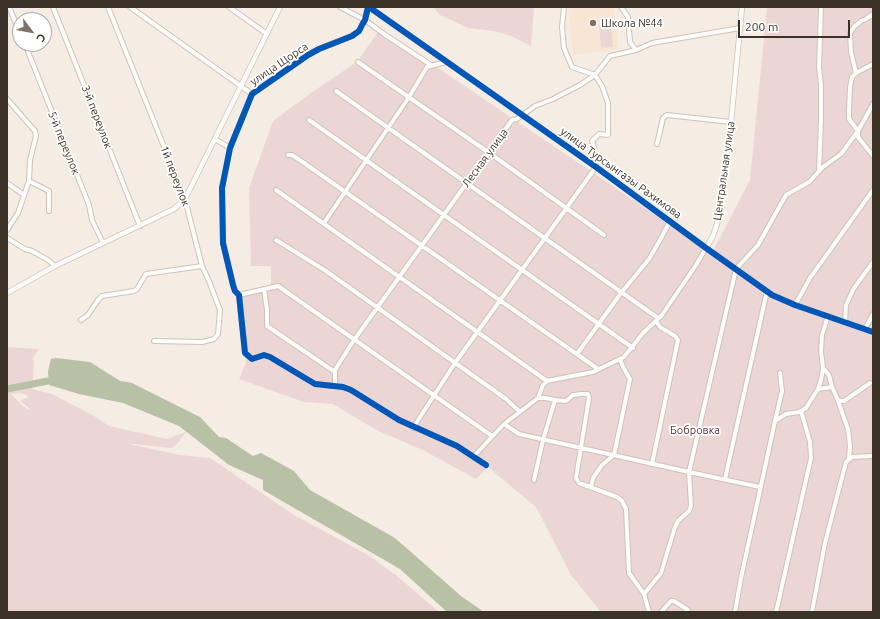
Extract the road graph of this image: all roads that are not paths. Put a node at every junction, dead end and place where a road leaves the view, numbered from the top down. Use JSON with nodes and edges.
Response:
{"nodes":[{"id":1,"x":53,"y":7,"type":"edge"},
{"id":2,"x":108,"y":7,"type":"edge"},
{"id":3,"x":130,"y":7,"type":"edge"},
{"id":4,"x":229,"y":7,"type":"edge"},
{"id":5,"x":280,"y":7,"type":"edge"},
{"id":6,"x":340,"y":7,"type":"edge"},
{"id":7,"x":368,"y":7,"type":"edge"},
{"id":8,"x":564,"y":7,"type":"edge"},
{"id":9,"x":621,"y":7,"type":"edge"},
{"id":10,"x":742,"y":7,"type":"edge"},
{"id":11,"x":821,"y":7,"type":"edge"},
{"id":12,"x":873,"y":14,"type":"edge"},
{"id":13,"x":365,"y":20,"type":"junction"},
{"id":14,"x":740,"y":28,"type":"junction"},
{"id":15,"x":267,"y":34,"type":"junction"},
{"id":16,"x":636,"y":50,"type":"junction"},
{"id":17,"x":28,"y":52,"type":"edge"},
{"id":18,"x":358,"y":62,"type":"dead end"},
{"id":19,"x":446,"y":62,"type":"junction"},
{"id":20,"x":873,"y":64,"type":"edge"},
{"id":21,"x":431,"y":65,"type":"junction"},
{"id":22,"x":856,"y":73,"type":"junction"},
{"id":23,"x":595,"y":76,"type":"junction"},
{"id":24,"x":242,"y":86,"type":"junction"},
{"id":25,"x":336,"y":91,"type":"dead end"},
{"id":26,"x":252,"y":94,"type":"junction"},
{"id":27,"x":409,"y":97,"type":"junction"},
{"id":28,"x":7,"y":99,"type":"edge"},
{"id":29,"x":873,"y":104,"type":"edge"},
{"id":30,"x":523,"y":115,"type":"junction"},
{"id":31,"x":309,"y":120,"type":"dead end"},
{"id":32,"x":731,"y":122,"type":"junction"},
{"id":33,"x":388,"y":128,"type":"junction"},
{"id":34,"x":858,"y":132,"type":"junction"},
{"id":35,"x":215,"y":139,"type":"junction"},
{"id":36,"x":657,"y":144,"type":"dead end"},
{"id":37,"x":230,"y":148,"type":"junction"},
{"id":38,"x":488,"y":152,"type":"junction"},
{"id":39,"x":288,"y":155,"type":"dead end"},
{"id":40,"x":873,"y":156,"type":"edge"},
{"id":41,"x":366,"y":160,"type":"junction"},
{"id":42,"x":596,"y":167,"type":"junction"},
{"id":43,"x":819,"y":171,"type":"junction"},
{"id":44,"x":29,"y":181,"type":"junction"},
{"id":45,"x":7,"y":183,"type":"edge"},
{"id":46,"x":466,"y":183,"type":"junction"},
{"id":47,"x":276,"y":190,"type":"dead end"},
{"id":48,"x":873,"y":190,"type":"edge"},
{"id":49,"x":345,"y":192,"type":"junction"},
{"id":50,"x":24,"y":196,"type":"junction"},
{"id":51,"x":185,"y":199,"type":"junction"},
{"id":52,"x":566,"y":208,"type":"junction"},
{"id":53,"x":49,"y":211,"type":"dead end"},
{"id":54,"x":443,"y":214,"type":"junction"},
{"id":55,"x":670,"y":221,"type":"junction"},
{"id":56,"x":324,"y":223,"type":"junction"},
{"id":57,"x":140,"y":226,"type":"junction"},
{"id":58,"x":7,"y":230,"type":"edge"},
{"id":59,"x":604,"y":236,"type":"dead end"},
{"id":60,"x":7,"y":238,"type":"edge"},
{"id":61,"x":545,"y":238,"type":"junction"},
{"id":62,"x":276,"y":240,"type":"dead end"},
{"id":63,"x":103,"y":243,"type":"junction"},
{"id":64,"x":422,"y":245,"type":"junction"},
{"id":65,"x":706,"y":248,"type":"junction"},
{"id":66,"x":873,"y":262,"type":"edge"},
{"id":67,"x":55,"y":266,"type":"junction"},
{"id":68,"x":202,"y":266,"type":"junction"},
{"id":69,"x":736,"y":269,"type":"junction"},
{"id":70,"x":522,"y":270,"type":"junction"},
{"id":71,"x":399,"y":276,"type":"junction"},
{"id":72,"x":264,"y":289,"type":"junction"},
{"id":73,"x":767,"y":291,"type":"junction"},
{"id":74,"x":621,"y":293,"type":"junction"},
{"id":75,"x":7,"y":294,"type":"edge"},
{"id":76,"x":239,"y":295,"type":"junction"},
{"id":77,"x":501,"y":301,"type":"junction"},
{"id":78,"x":796,"y":305,"type":"junction"},
{"id":79,"x":377,"y":308,"type":"junction"},
{"id":80,"x":873,"y":314,"type":"edge"},
{"id":81,"x":828,"y":316,"type":"junction"},
{"id":82,"x":81,"y":320,"type":"dead end"},
{"id":83,"x":657,"y":320,"type":"junction"},
{"id":84,"x":845,"y":322,"type":"junction"},
{"id":85,"x":598,"y":323,"type":"junction"},
{"id":86,"x":866,"y":329,"type":"junction"},
{"id":87,"x":478,"y":332,"type":"junction"},
{"id":88,"x":873,"y":332,"type":"edge"},
{"id":89,"x":354,"y":340,"type":"junction"},
{"id":90,"x":154,"y":341,"type":"dead end"},
{"id":91,"x":633,"y":348,"type":"junction"},
{"id":92,"x":577,"y":354,"type":"junction"},
{"id":93,"x":620,"y":359,"type":"junction"},
{"id":94,"x":455,"y":363,"type":"junction"},
{"id":95,"x":823,"y":368,"type":"junction"},
{"id":96,"x":598,"y":370,"type":"junction"},
{"id":97,"x":335,"y":372,"type":"junction"},
{"id":98,"x":780,"y":373,"type":"dead end"},
{"id":99,"x":547,"y":381,"type":"junction"},
{"id":100,"x":870,"y":383,"type":"dead end"},
{"id":101,"x":335,"y":386,"type":"junction"},
{"id":102,"x":832,"y":387,"type":"junction"},
{"id":103,"x":818,"y":389,"type":"junction"},
{"id":104,"x":434,"y":396,"type":"junction"},
{"id":105,"x":538,"y":398,"type":"junction"},
{"id":106,"x":554,"y":400,"type":"junction"},
{"id":107,"x":838,"y":400,"type":"junction"},
{"id":108,"x":801,"y":411,"type":"junction"},
{"id":109,"x":520,"y":412,"type":"junction"},
{"id":110,"x":775,"y":421,"type":"junction"},
{"id":111,"x":504,"y":424,"type":"junction"},
{"id":112,"x":413,"y":428,"type":"junction"},
{"id":113,"x":492,"y":436,"type":"junction"},
{"id":114,"x":543,"y":440,"type":"junction"},
{"id":115,"x":580,"y":448,"type":"junction"},
{"id":116,"x":614,"y":455,"type":"junction"},
{"id":117,"x":474,"y":456,"type":"junction"},
{"id":118,"x":873,"y":456,"type":"edge"},
{"id":119,"x":849,"y":458,"type":"junction"},
{"id":120,"x":652,"y":464,"type":"junction"},
{"id":121,"x":486,"y":465,"type":"dead end"},
{"id":122,"x":689,"y":472,"type":"junction"},
{"id":123,"x":726,"y":479,"type":"junction"},
{"id":124,"x":534,"y":480,"type":"dead end"},
{"id":125,"x":591,"y":487,"type":"junction"},
{"id":126,"x":760,"y":487,"type":"junction"},
{"id":127,"x":644,"y":594,"type":"junction"},
{"id":128,"x":688,"y":610,"type":"dead end"},
{"id":129,"x":649,"y":612,"type":"edge"},
{"id":130,"x":661,"y":612,"type":"edge"},
{"id":131,"x":735,"y":612,"type":"edge"},
{"id":132,"x":776,"y":612,"type":"edge"},
{"id":133,"x":812,"y":612,"type":"edge"}],
"edges":[{"from":1,"to":57,"type":"street","name":"3-й переулок"},
{"from":2,"to":51,"type":"street","name":"1й переулок"},
{"from":3,"to":24,"type":"street"},
{"from":4,"to":15,"type":"street"},
{"from":5,"to":15,"type":"street","name":"улица Щорса"},
{"from":6,"to":13,"type":"street"},
{"from":7,"to":13,"type":"street"},
{"from":7,"to":19,"type":"street","name":"улица Турсынгазы Рахимова"},
{"from":8,"to":23,"type":"street"},
{"from":9,"to":16,"type":"street"},
{"from":10,"to":14,"type":"street","name":"Центральная улица"},
{"from":11,"to":43,"type":"street"},
{"from":12,"to":22,"type":"street"},
{"from":13,"to":21,"type":"street"},
{"from":13,"to":26,"type":"street","name":"улица Щорса"},
{"from":14,"to":16,"type":"street","name":"Лесная улица"},
{"from":14,"to":32,"type":"street","name":"Центральная улица"},
{"from":15,"to":24,"type":"street","name":"улица Щорса"},
{"from":16,"to":23,"type":"street","name":"Лесная улица"},
{"from":17,"to":63,"type":"street","name":"5-й переулок"},
{"from":18,"to":27,"type":"street"},
{"from":19,"to":21,"type":"street"},
{"from":19,"to":30,"type":"street","name":"улица Турсынгазы Рахимова"},
{"from":20,"to":22,"type":"street"},
{"from":21,"to":27,"type":"street"},
{"from":22,"to":34,"type":"street"},
{"from":23,"to":30,"type":"street","name":"Лесная улица"},
{"from":23,"to":42,"type":"street"},
{"from":24,"to":26,"type":"street"},
{"from":24,"to":35,"type":"street","name":"улица Щорса"},
{"from":25,"to":33,"type":"street"},
{"from":26,"to":37,"type":"street","name":"улица Щорса"},
{"from":27,"to":33,"type":"street"},
{"from":27,"to":38,"type":"street"},
{"from":28,"to":44,"type":"street"},
{"from":29,"to":34,"type":"street"},
{"from":30,"to":38,"type":"street","name":"Лесная улица"},
{"from":30,"to":42,"type":"street","name":"улица Турсынгазы Рахимова"},
{"from":31,"to":41,"type":"street"},
{"from":32,"to":36,"type":"street"},
{"from":32,"to":65,"type":"street","name":"Центральная улица"},
{"from":33,"to":41,"type":"street"},
{"from":33,"to":46,"type":"street"},
{"from":34,"to":40,"type":"street"},
{"from":34,"to":43,"type":"street"},
{"from":35,"to":37,"type":"street"},
{"from":35,"to":51,"type":"street","name":"улица Щорса"},
{"from":37,"to":76,"type":"street","name":"улица Щорса"},
{"from":38,"to":46,"type":"street","name":"Лесная улица"},
{"from":38,"to":52,"type":"street"},
{"from":39,"to":49,"type":"street"},
{"from":41,"to":49,"type":"street"},
{"from":41,"to":54,"type":"street"},
{"from":42,"to":52,"type":"street"},
{"from":42,"to":55,"type":"street","name":"улица Турсынгазы Рахимова"},
{"from":43,"to":69,"type":"street"},
{"from":44,"to":50,"type":"street"},
{"from":44,"to":53,"type":"street"},
{"from":45,"to":50,"type":"street"},
{"from":46,"to":54,"type":"street","name":"Лесная улица"},
{"from":46,"to":61,"type":"street"},
{"from":47,"to":56,"type":"street"},
{"from":48,"to":78,"type":"street"},
{"from":49,"to":56,"type":"street"},
{"from":49,"to":64,"type":"street"},
{"from":50,"to":58,"type":"street"},
{"from":51,"to":57,"type":"street","name":"улица Щорса"},
{"from":51,"to":68,"type":"street","name":"1й переулок"},
{"from":52,"to":59,"type":"street"},
{"from":52,"to":61,"type":"street"},
{"from":54,"to":64,"type":"street","name":"Лесная улица"},
{"from":54,"to":70,"type":"street"},
{"from":55,"to":65,"type":"street","name":"улица Турсынгазы Рахимова"},
{"from":55,"to":74,"type":"street"},
{"from":56,"to":71,"type":"street"},
{"from":57,"to":63,"type":"street","name":"улица Щорса"},
{"from":60,"to":67,"type":"street"},
{"from":61,"to":70,"type":"street"},
{"from":61,"to":74,"type":"street"},
{"from":62,"to":79,"type":"street"},
{"from":63,"to":67,"type":"street","name":"улица Щорса"},
{"from":64,"to":71,"type":"street","name":"Лесная улица"},
{"from":64,"to":77,"type":"street"},
{"from":65,"to":69,"type":"street","name":"улица Турсынгазы Рахимова"},
{"from":65,"to":83,"type":"street","name":"Центральная улица"},
{"from":66,"to":84,"type":"street"},
{"from":67,"to":75,"type":"street","name":"улица Щорса"},
{"from":68,"to":82,"type":"street"},
{"from":68,"to":90,"type":"street","name":"1й переулок"},
{"from":69,"to":73,"type":"street","name":"улица Турсынгазы Рахимова"},
{"from":69,"to":122,"type":"street"},
{"from":70,"to":77,"type":"street"},
{"from":70,"to":85,"type":"street"},
{"from":71,"to":79,"type":"street","name":"Лесная улица"},
{"from":71,"to":87,"type":"street"},
{"from":72,"to":76,"type":"street"},
{"from":72,"to":89,"type":"street"},
{"from":72,"to":97,"type":"street"},
{"from":73,"to":78,"type":"street","name":"улица Турсынгазы Рахимова"},
{"from":73,"to":123,"type":"street"},
{"from":74,"to":83,"type":"street"},
{"from":74,"to":85,"type":"street"},
{"from":76,"to":101,"type":"street","name":"улица Щорса"},
{"from":77,"to":87,"type":"street"},
{"from":77,"to":92,"type":"street"},
{"from":78,"to":81,"type":"street","name":"улица Турсынгазы Рахимова"},
{"from":79,"to":89,"type":"street","name":"Лесная улица"},
{"from":79,"to":94,"type":"street"},
{"from":80,"to":86,"type":"street"},
{"from":81,"to":84,"type":"street","name":"улица Турсынгазы Рахимова"},
{"from":81,"to":95,"type":"street"},
{"from":83,"to":91,"type":"street","name":"Центральная улица"},
{"from":83,"to":120,"type":"street"},
{"from":84,"to":86,"type":"street","name":"улица Турсынгазы Рахимова"},
{"from":85,"to":91,"type":"street"},
{"from":85,"to":92,"type":"street"},
{"from":86,"to":88,"type":"street","name":"улица Турсынгазы Рахимова"},
{"from":87,"to":94,"type":"street"},
{"from":87,"to":99,"type":"street"},
{"from":89,"to":97,"type":"street","name":"Лесная улица"},
{"from":89,"to":104,"type":"street"},
{"from":91,"to":93,"type":"street","name":"Центральная улица"},
{"from":92,"to":96,"type":"street"},
{"from":93,"to":96,"type":"street","name":"Центральная улица"},
{"from":93,"to":116,"type":"street"},
{"from":94,"to":104,"type":"street"},
{"from":94,"to":109,"type":"street"},
{"from":95,"to":102,"type":"street"},
{"from":95,"to":103,"type":"street"},
{"from":96,"to":99,"type":"street","name":"Центральная улица"},
{"from":97,"to":101,"type":"street"},
{"from":98,"to":110,"type":"street"},
{"from":99,"to":105,"type":"street"},
{"from":100,"to":107,"type":"street"},
{"from":101,"to":112,"type":"street"},
{"from":102,"to":103,"type":"street"},
{"from":102,"to":107,"type":"street"},
{"from":103,"to":108,"type":"street"},
{"from":104,"to":112,"type":"street"},
{"from":104,"to":113,"type":"street"},
{"from":105,"to":106,"type":"street"},
{"from":105,"to":109,"type":"street"},
{"from":106,"to":114,"type":"street"},
{"from":106,"to":115,"type":"street"},
{"from":107,"to":119,"type":"street"},
{"from":108,"to":110,"type":"street"},
{"from":108,"to":132,"type":"street"},
{"from":109,"to":111,"type":"street"},
{"from":110,"to":126,"type":"street"},
{"from":111,"to":113,"type":"street"},
{"from":111,"to":114,"type":"street"},
{"from":112,"to":117,"type":"street"},
{"from":113,"to":117,"type":"street"},
{"from":114,"to":115,"type":"street"},
{"from":114,"to":124,"type":"street"},
{"from":115,"to":116,"type":"street"},
{"from":115,"to":125,"type":"street"},
{"from":116,"to":120,"type":"street"},
{"from":116,"to":125,"type":"street"},
{"from":117,"to":121,"type":"street"},
{"from":118,"to":119,"type":"street"},
{"from":119,"to":133,"type":"street"},
{"from":120,"to":122,"type":"street"},
{"from":122,"to":123,"type":"street"},
{"from":122,"to":127,"type":"street"},
{"from":123,"to":126,"type":"street"},
{"from":125,"to":127,"type":"street"},
{"from":126,"to":131,"type":"street"},
{"from":127,"to":129,"type":"street"},
{"from":128,"to":130,"type":"street"}]}
